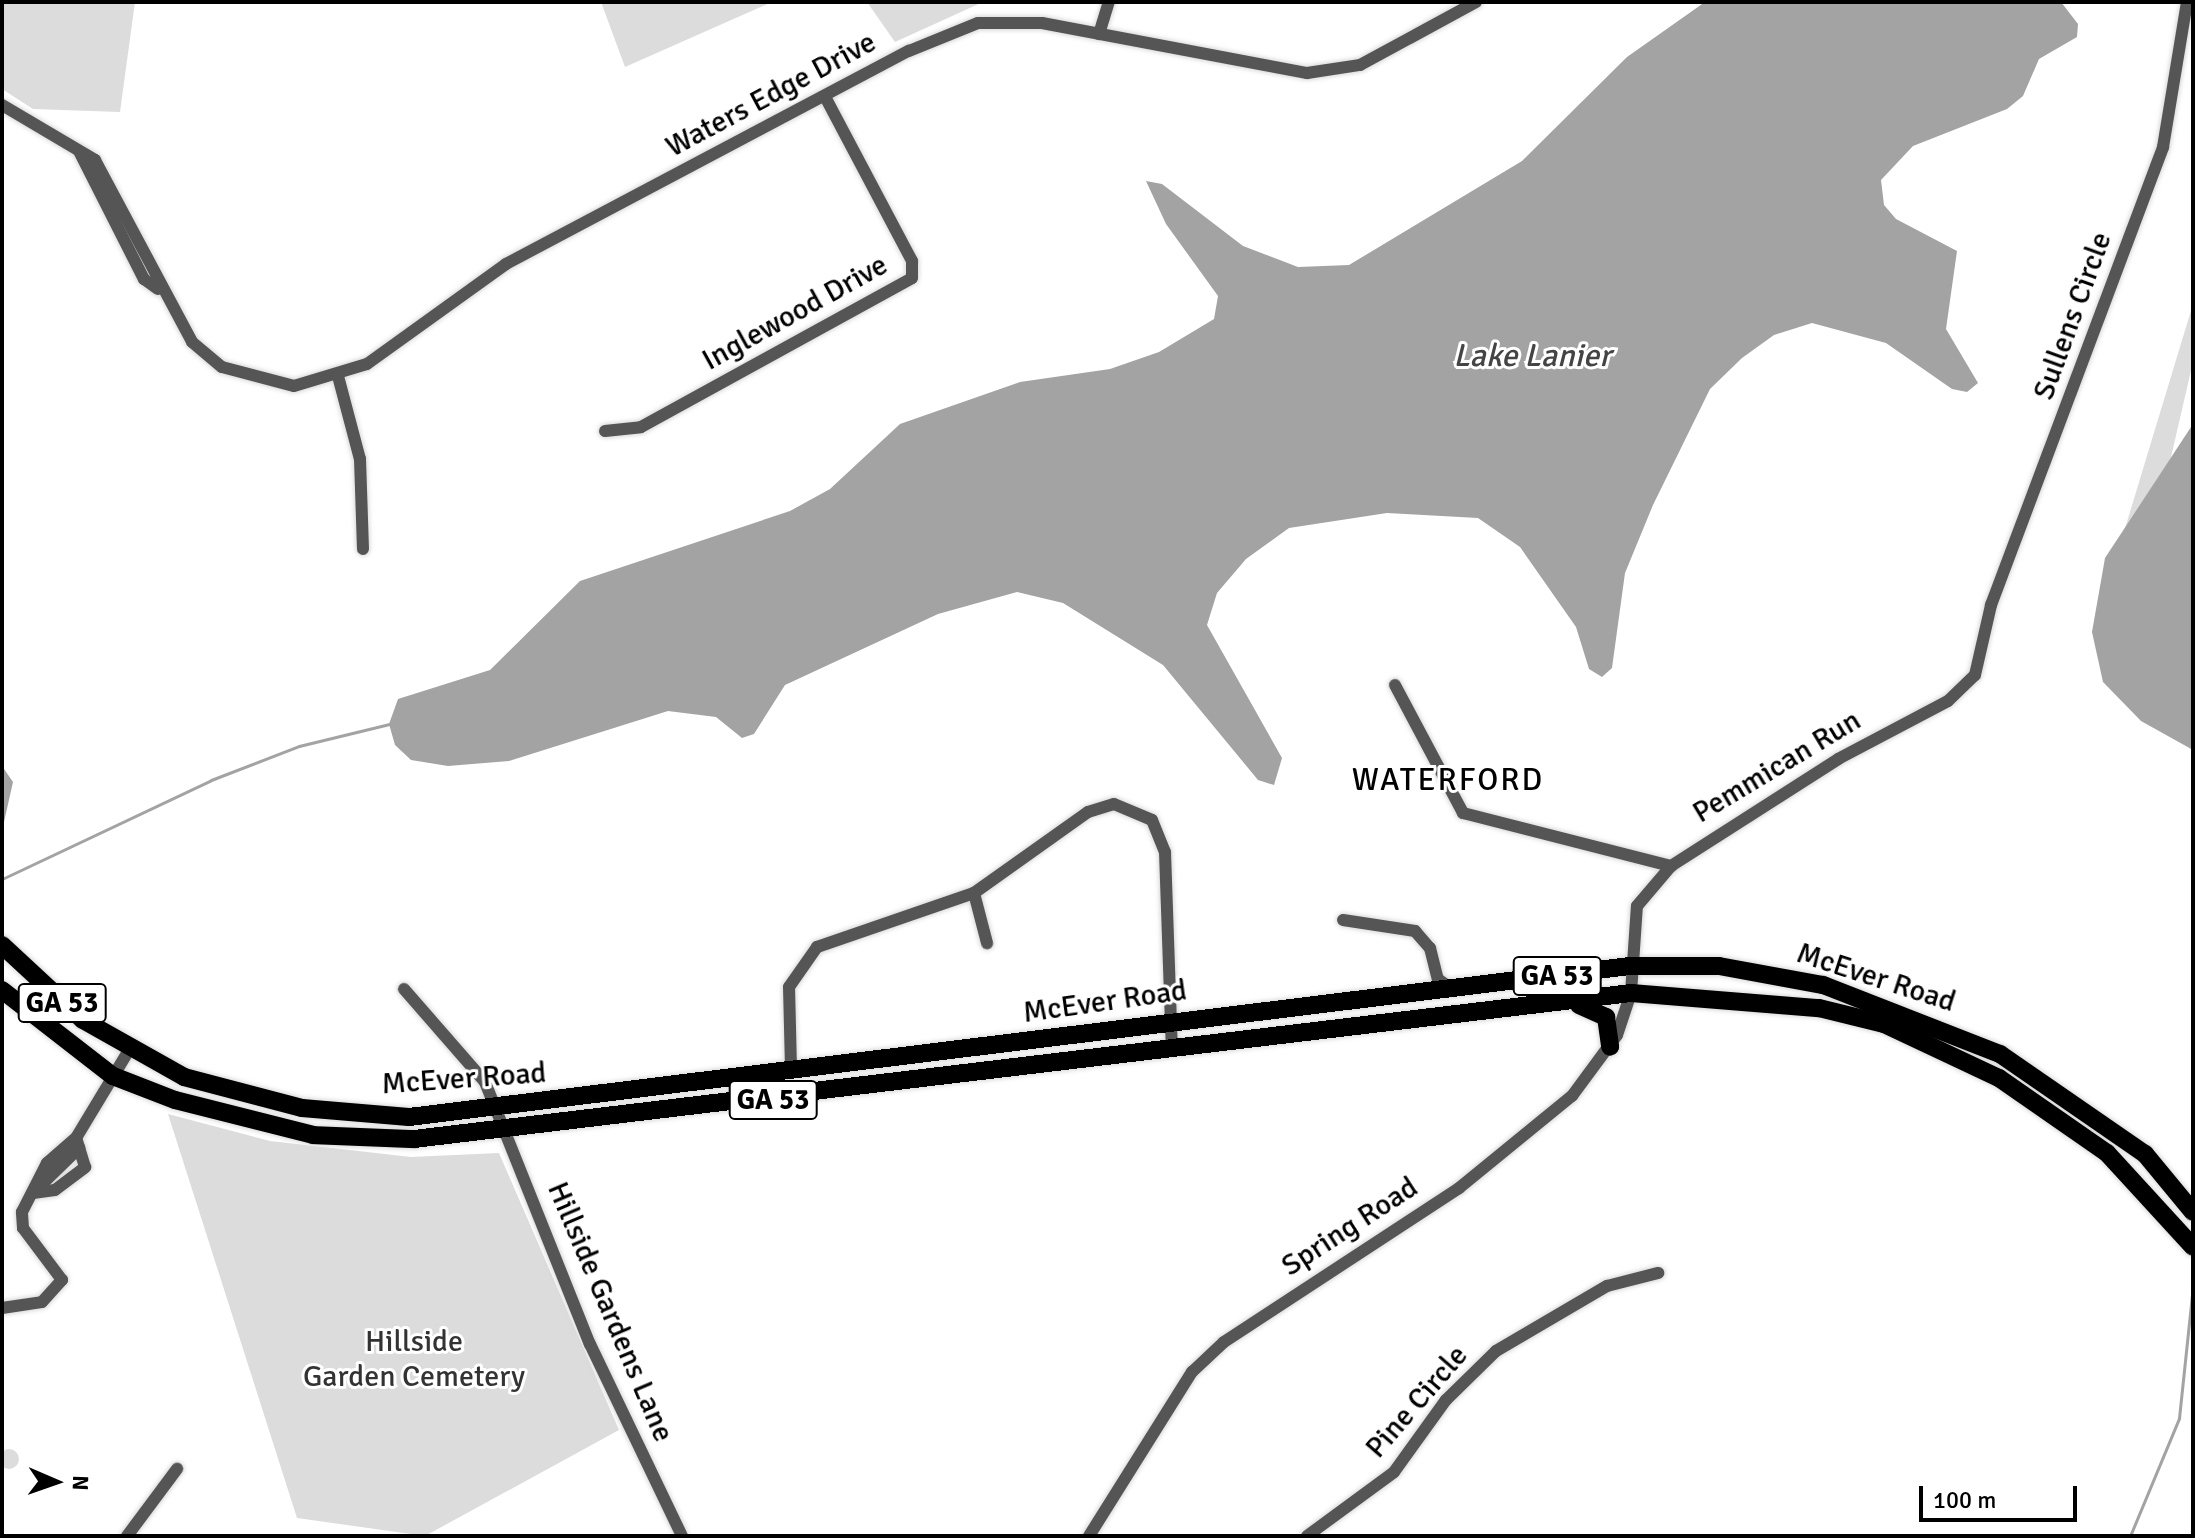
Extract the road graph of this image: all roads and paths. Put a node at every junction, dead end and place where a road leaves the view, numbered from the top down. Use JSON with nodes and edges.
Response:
{"nodes":[{"id":1,"x":1109,"y":2,"type":"edge"},
{"id":2,"x":1476,"y":2,"type":"edge"},
{"id":3,"x":2187,"y":2,"type":"edge"},
{"id":4,"x":1099,"y":34,"type":"junction"},
{"id":5,"x":825,"y":97,"type":"junction"},
{"id":6,"x":2,"y":105,"type":"edge"},
{"id":7,"x":338,"y":376,"type":"junction"},
{"id":8,"x":605,"y":431,"type":"dead end"},
{"id":9,"x":363,"y":549,"type":"dead end"},
{"id":10,"x":1982,"y":641,"type":"joint"},
{"id":11,"x":1395,"y":685,"type":"dead end"},
{"id":12,"x":1671,"y":866,"type":"junction"},
{"id":13,"x":974,"y":893,"type":"junction"},
{"id":14,"x":1343,"y":920,"type":"dead end"},
{"id":15,"x":987,"y":943,"type":"dead end"},
{"id":16,"x":2,"y":945,"type":"edge"},
{"id":17,"x":1630,"y":966,"type":"junction"},
{"id":18,"x":404,"y":989,"type":"dead end"},
{"id":19,"x":1452,"y":989,"type":"junction"},
{"id":20,"x":2,"y":990,"type":"edge"},
{"id":21,"x":1631,"y":993,"type":"junction"},
{"id":22,"x":1485,"y":1009,"type":"junction"},
{"id":23,"x":1169,"y":1020,"type":"junction"},
{"id":24,"x":1610,"y":1047,"type":"junction"},
{"id":25,"x":129,"y":1050,"type":"junction"},
{"id":26,"x":1172,"y":1051,"type":"junction"},
{"id":27,"x":791,"y":1068,"type":"junction"},
{"id":28,"x":113,"y":1076,"type":"junction"},
{"id":29,"x":497,"y":1106,"type":"junction"},
{"id":30,"x":505,"y":1128,"type":"junction"},
{"id":31,"x":77,"y":1143,"type":"junction"},
{"id":32,"x":33,"y":1193,"type":"junction"},
{"id":33,"x":2193,"y":1212,"type":"edge"},
{"id":34,"x":2193,"y":1247,"type":"edge"},
{"id":35,"x":1658,"y":1273,"type":"dead end"},
{"id":36,"x":2,"y":1308,"type":"edge"},
{"id":37,"x":177,"y":1469,"type":"dead end"},
{"id":38,"x":127,"y":1536,"type":"edge"},
{"id":39,"x":682,"y":1536,"type":"edge"},
{"id":40,"x":1089,"y":1536,"type":"edge"},
{"id":41,"x":1307,"y":1536,"type":"edge"}],
"edges":[{"from":1,"to":4,"type":"street"},
{"from":2,"to":4,"type":"street","name":"Waters Edge Drive"},
{"from":3,"to":10,"type":"street","name":"Sullens Circle"},
{"from":4,"to":5,"type":"street","name":"Waters Edge Drive"},
{"from":5,"to":7,"type":"street","name":"Waters Edge Drive"},
{"from":5,"to":8,"type":"street","name":"Inglewood Drive"},
{"from":6,"to":7,"type":"street","name":"Waters Edge Drive"},
{"from":7,"to":9,"type":"street"},
{"from":10,"to":12,"type":"street","name":"Pemmican Run"},
{"from":11,"to":12,"type":"street"},
{"from":12,"to":17,"type":"street","name":"Pemmican Run"},
{"from":13,"to":15,"type":"street"},
{"from":13,"to":23,"type":"street"},
{"from":13,"to":27,"type":"street"},
{"from":14,"to":19,"type":"street"},
{"from":16,"to":25,"type":"main road","name":"McEver Road","number":"GA 53"},
{"from":17,"to":19,"type":"main road","name":"McEver Road","number":"GA 53"},
{"from":17,"to":21,"type":"street","name":"Spring Road"},
{"from":17,"to":33,"type":"main road","name":"McEver Road","number":"GA 53"},
{"from":18,"to":29,"type":"street","name":"Hillside Gardens Lane"},
{"from":19,"to":23,"type":"main road","name":"McEver Road","number":"GA 53"},
{"from":20,"to":28,"type":"main road","name":"McEver Road","number":"GA 53"},
{"from":21,"to":22,"type":"main road","name":"McEver Road","number":"GA 53"},
{"from":21,"to":24,"type":"street","name":"Spring Road"},
{"from":21,"to":34,"type":"main road","name":"McEver Road","number":"GA 53"},
{"from":22,"to":24,"type":"main road"},
{"from":22,"to":26,"type":"main road","name":"McEver Road","number":"GA 53"},
{"from":23,"to":26,"type":"street"},
{"from":23,"to":27,"type":"main road","name":"McEver Road","number":"GA 53"},
{"from":24,"to":40,"type":"street","name":"Spring Road"},
{"from":25,"to":28,"type":"street"},
{"from":25,"to":29,"type":"main road","name":"McEver Road","number":"GA 53"},
{"from":26,"to":30,"type":"main road","name":"McEver Road","number":"GA 53"},
{"from":27,"to":29,"type":"main road","name":"McEver Road","number":"GA 53"},
{"from":28,"to":30,"type":"main road","name":"McEver Road","number":"GA 53"},
{"from":28,"to":31,"type":"street"},
{"from":29,"to":30,"type":"street","name":"Hillside Gardens Lane"},
{"from":30,"to":39,"type":"street","name":"Hillside Gardens Lane"},
{"from":31,"to":32,"type":"street"},
{"from":31,"to":32,"type":"street"},
{"from":32,"to":36,"type":"street"},
{"from":35,"to":41,"type":"street","name":"Pine Circle"},
{"from":37,"to":38,"type":"street"}]}
